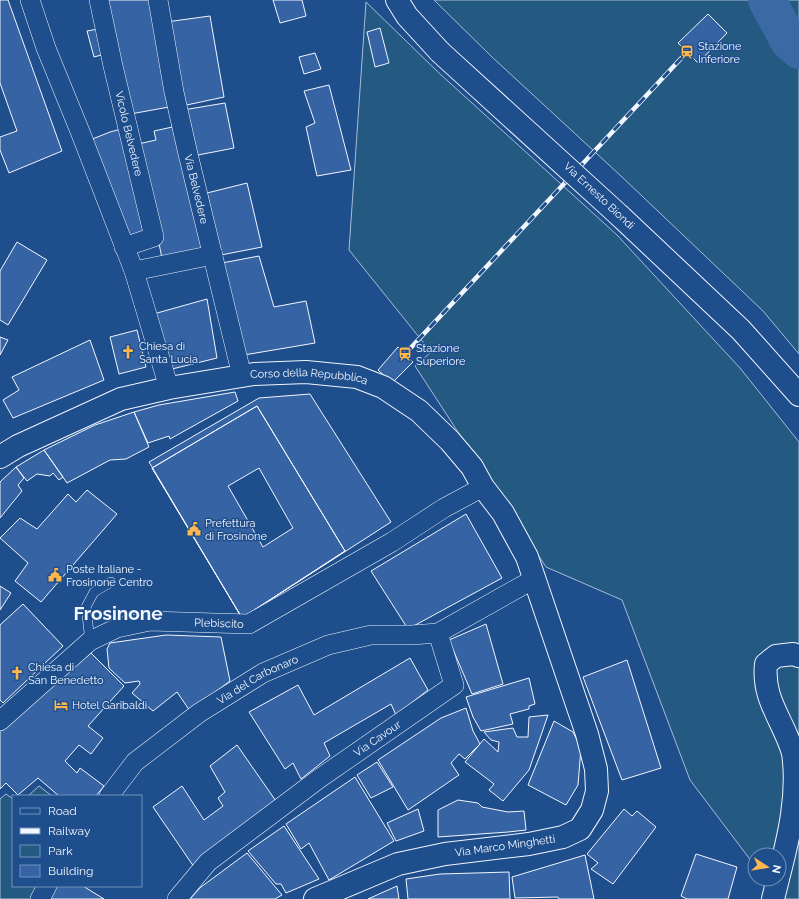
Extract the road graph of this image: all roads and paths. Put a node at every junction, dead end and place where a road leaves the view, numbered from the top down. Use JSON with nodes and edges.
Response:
{"nodes":[{"id":1,"x":30,"y":0,"type":"edge"},
{"id":2,"x":99,"y":0,"type":"edge"},
{"id":3,"x":158,"y":0,"type":"edge"},
{"id":4,"x":397,"y":0,"type":"edge"},
{"id":5,"x":124,"y":247,"type":"junction"},
{"id":6,"x":213,"y":255,"type":"junction"},
{"id":7,"x":134,"y":271,"type":"junction"},
{"id":8,"x":242,"y":376,"type":"junction"},
{"id":9,"x":169,"y":388,"type":"junction"},
{"id":10,"x":799,"y":395,"type":"edge"},
{"id":11,"x":0,"y":457,"type":"edge"},
{"id":12,"x":483,"y":487,"type":"junction"},
{"id":13,"x":534,"y":578,"type":"junction"},
{"id":14,"x":111,"y":582,"type":"dead end"},
{"id":15,"x":438,"y":633,"type":"junction"},
{"id":16,"x":90,"y":641,"type":"junction"},
{"id":17,"x":799,"y":656,"type":"edge"},
{"id":18,"x":0,"y":721,"type":"edge"},
{"id":19,"x":110,"y":795,"type":"edge"},
{"id":20,"x":786,"y":847,"type":"edge"},
{"id":21,"x":46,"y":887,"type":"edge"},
{"id":22,"x":776,"y":887,"type":"edge"},
{"id":23,"x":40,"y":899,"type":"edge"},
{"id":24,"x":177,"y":899,"type":"edge"},
{"id":25,"x":315,"y":899,"type":"edge"},
{"id":26,"x":773,"y":899,"type":"edge"}],
"edges":[{"from":1,"to":5,"type":"street"},
{"from":2,"to":5,"type":"street","name":"Vicolo Belvedere"},
{"from":3,"to":6,"type":"street","name":"Via Belvedere"},
{"from":4,"to":10,"type":"main road","name":"Via Ernesto Biondi","bridge":true},
{"from":5,"to":7,"type":"street"},
{"from":6,"to":7,"type":"street"},
{"from":6,"to":8,"type":"street","name":"Via Belvedere"},
{"from":7,"to":9,"type":"street"},
{"from":8,"to":9,"type":"main road","name":"Corso della Repubblica"},
{"from":8,"to":12,"type":"main road","name":"Corso della Repubblica"},
{"from":9,"to":11,"type":"main road","name":"Corso della Repubblica"},
{"from":12,"to":13,"type":"main road","name":"Corso della Repubblica"},
{"from":12,"to":16,"type":"street","name":"Plebiscito"},
{"from":13,"to":15,"type":"street"},
{"from":13,"to":25,"type":"main road","name":"Via Marco Minghetti"},
{"from":14,"to":16,"type":"lane"},
{"from":15,"to":19,"type":"street","name":"Via del Carbonaro"},
{"from":15,"to":24,"type":"street","name":"Via Cavour"},
{"from":16,"to":18,"type":"street","name":"Plebiscito"},
{"from":17,"to":20,"type":"main road"},
{"from":21,"to":23,"type":"street"},
{"from":22,"to":26,"type":"main road"}]}
